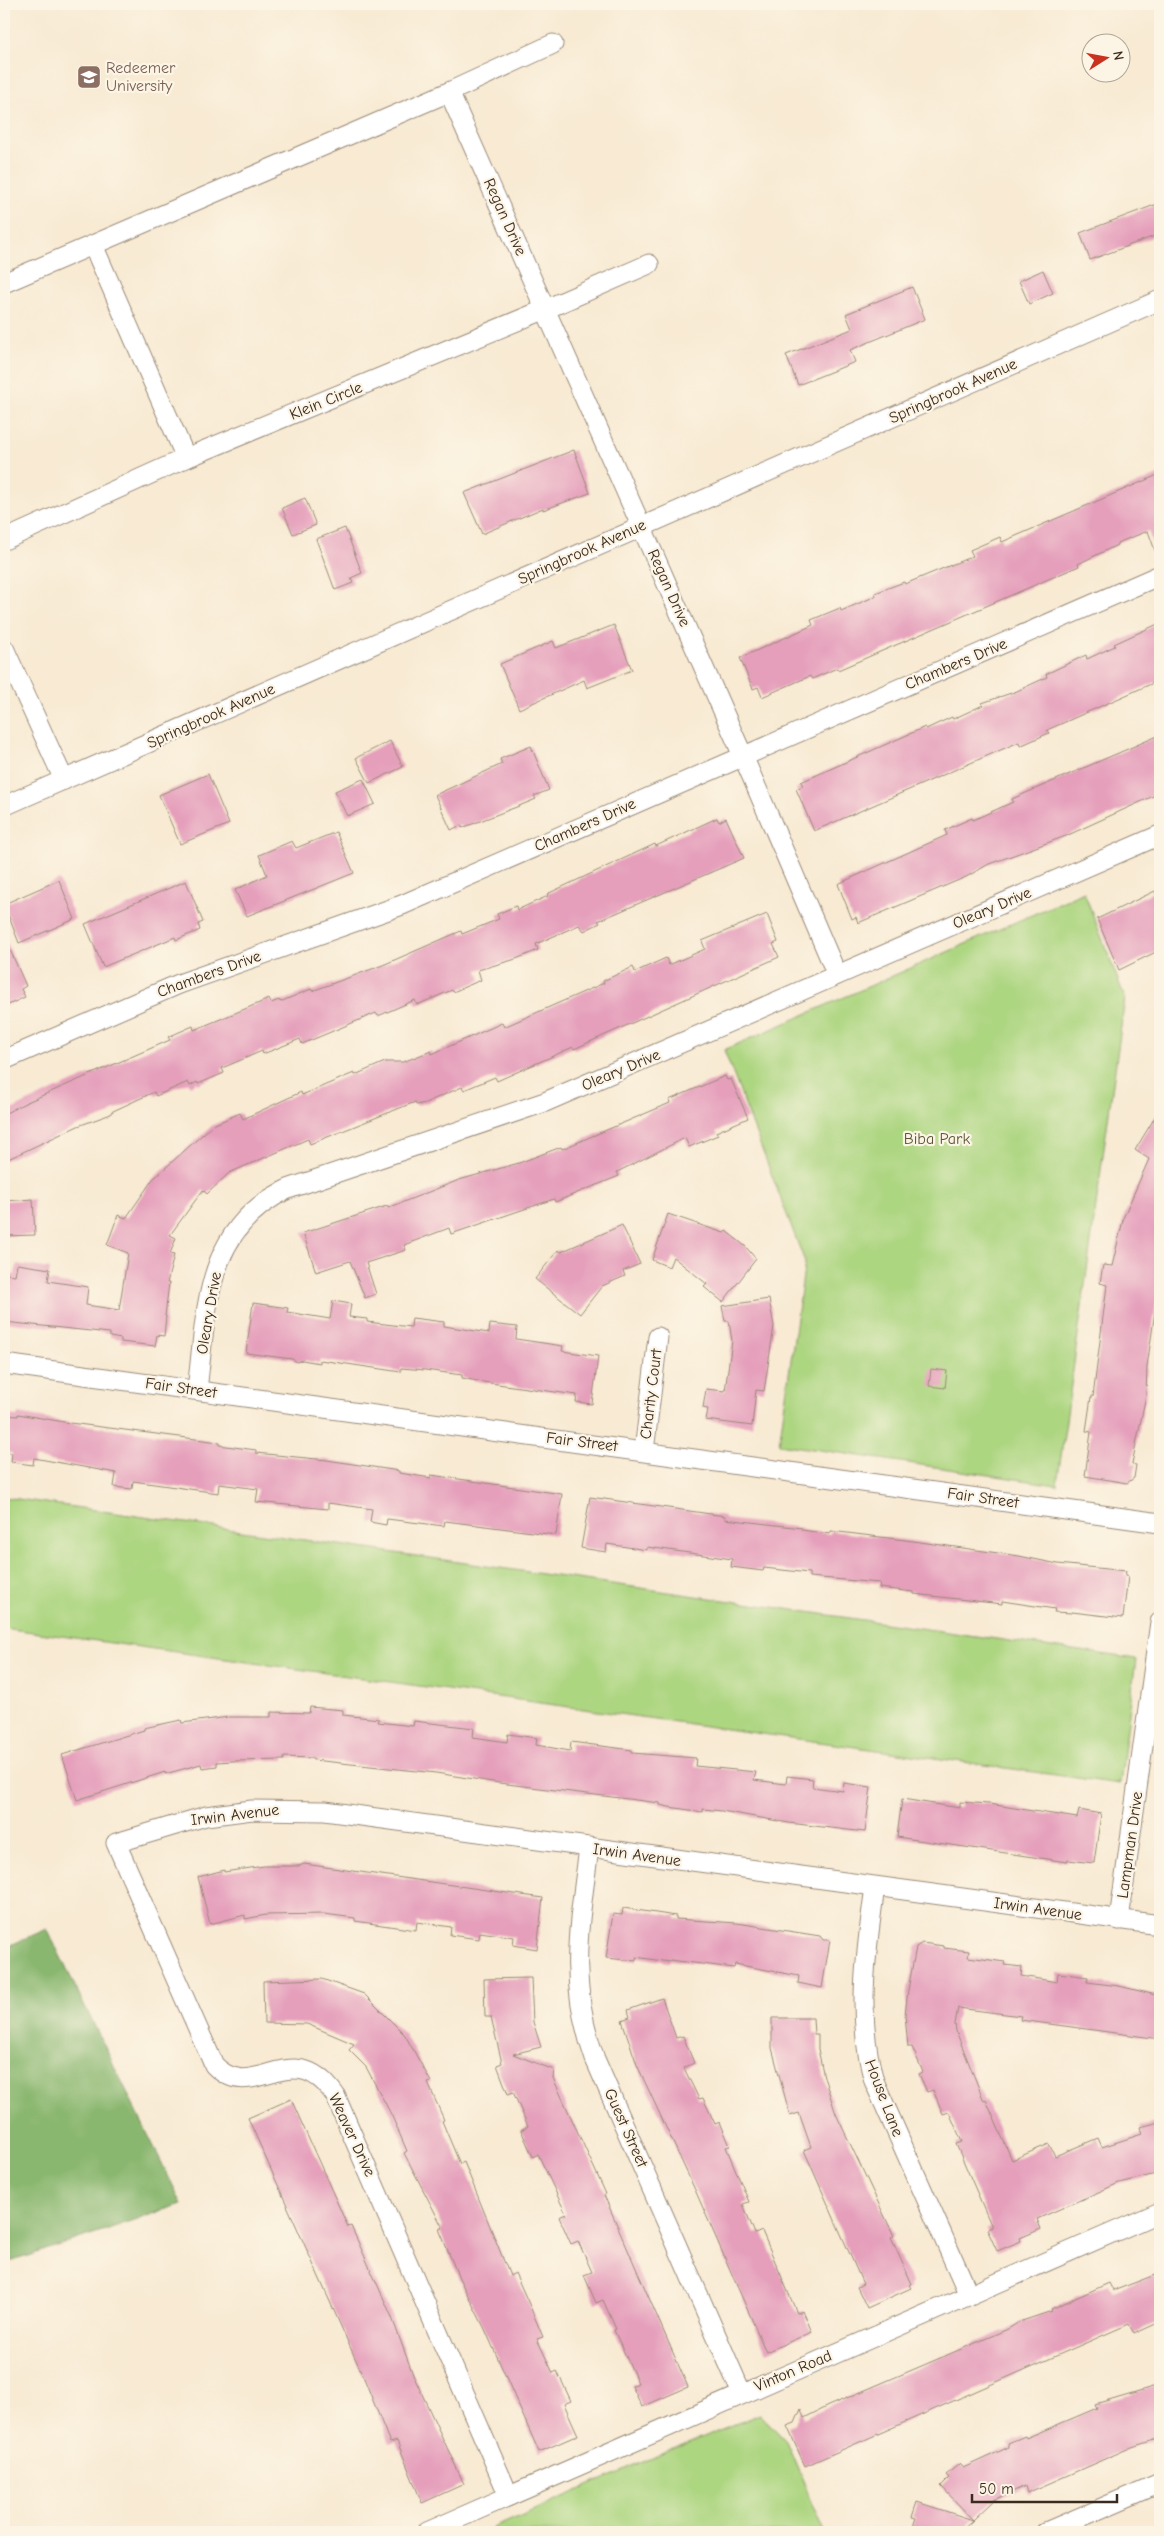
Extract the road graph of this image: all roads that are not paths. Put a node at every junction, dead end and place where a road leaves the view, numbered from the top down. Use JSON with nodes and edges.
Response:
{"nodes":[{"id":1,"x":554,"y":44,"type":"dead end"},
{"id":2,"x":449,"y":92,"type":"junction"},
{"id":3,"x":93,"y":245,"type":"junction"},
{"id":4,"x":649,"y":264,"type":"dead end"},
{"id":5,"x":4,"y":283,"type":"edge"},
{"id":6,"x":1160,"y":300,"type":"edge"},
{"id":7,"x":546,"y":310,"type":"junction"},
{"id":8,"x":186,"y":458,"type":"junction"},
{"id":9,"x":642,"y":526,"type":"junction"},
{"id":10,"x":4,"y":540,"type":"edge"},
{"id":11,"x":1160,"y":575,"type":"edge"},
{"id":12,"x":4,"y":648,"type":"edge"},
{"id":13,"x":743,"y":756,"type":"junction"},
{"id":14,"x":64,"y":780,"type":"junction"},
{"id":15,"x":4,"y":806,"type":"edge"},
{"id":16,"x":1160,"y":835,"type":"edge"},
{"id":17,"x":837,"y":975,"type":"junction"},
{"id":18,"x":4,"y":1060,"type":"edge"},
{"id":19,"x":658,"y":1337,"type":"dead end"},
{"id":20,"x":4,"y":1364,"type":"edge"},
{"id":21,"x":196,"y":1390,"type":"junction"},
{"id":22,"x":644,"y":1450,"type":"junction"},
{"id":23,"x":1160,"y":1522,"type":"edge"},
{"id":24,"x":1160,"y":1622,"type":"edge"},
{"id":25,"x":116,"y":1843,"type":"joint"},
{"id":26,"x":589,"y":1848,"type":"junction"},
{"id":27,"x":875,"y":1887,"type":"junction"},
{"id":28,"x":1119,"y":1920,"type":"junction"},
{"id":29,"x":1160,"y":1925,"type":"edge"},
{"id":30,"x":1160,"y":2212,"type":"edge"},
{"id":31,"x":969,"y":2295,"type":"junction"},
{"id":32,"x":742,"y":2394,"type":"junction"},
{"id":33,"x":1160,"y":2483,"type":"edge"},
{"id":34,"x":509,"y":2496,"type":"junction"},
{"id":35,"x":427,"y":2532,"type":"edge"},
{"id":36,"x":1046,"y":2532,"type":"edge"}],
"edges":[{"from":1,"to":2,"type":"street"},
{"from":2,"to":3,"type":"street"},
{"from":2,"to":7,"type":"street","name":"Regan Drive"},
{"from":3,"to":5,"type":"street"},
{"from":3,"to":8,"type":"street"},
{"from":4,"to":7,"type":"street","name":"Klein Circle"},
{"from":6,"to":9,"type":"street","name":"Springbrook Avenue"},
{"from":7,"to":8,"type":"street","name":"Klein Circle"},
{"from":7,"to":9,"type":"street","name":"Regan Drive"},
{"from":8,"to":10,"type":"street","name":"Klein Circle"},
{"from":9,"to":13,"type":"street","name":"Regan Drive"},
{"from":9,"to":14,"type":"street","name":"Springbrook Avenue"},
{"from":11,"to":13,"type":"street","name":"Chambers Drive"},
{"from":12,"to":14,"type":"street"},
{"from":13,"to":17,"type":"street","name":"Regan Drive"},
{"from":13,"to":18,"type":"street","name":"Chambers Drive"},
{"from":14,"to":15,"type":"street","name":"Springbrook Avenue"},
{"from":16,"to":17,"type":"street","name":"Oleary Drive"},
{"from":17,"to":21,"type":"street","name":"Oleary Drive"},
{"from":19,"to":22,"type":"street","name":"Charity Court"},
{"from":20,"to":21,"type":"street","name":"Fair Street"},
{"from":21,"to":22,"type":"street","name":"Fair Street"},
{"from":22,"to":23,"type":"street","name":"Fair Street"},
{"from":24,"to":28,"type":"street","name":"Lampman Drive"},
{"from":25,"to":26,"type":"street","name":"Irwin Avenue"},
{"from":25,"to":34,"type":"street","name":"Weaver Drive"},
{"from":26,"to":27,"type":"street","name":"Irwin Avenue"},
{"from":26,"to":32,"type":"street","name":"Guest Street"},
{"from":27,"to":28,"type":"street","name":"Irwin Avenue"},
{"from":27,"to":31,"type":"street","name":"House Lane"},
{"from":28,"to":29,"type":"street","name":"Irwin Avenue"},
{"from":30,"to":31,"type":"street","name":"Vinton Road"},
{"from":31,"to":32,"type":"street","name":"Vinton Road"},
{"from":32,"to":34,"type":"street","name":"Vinton Road"},
{"from":33,"to":36,"type":"street"},
{"from":34,"to":35,"type":"street","name":"Vinton Road"}]}
